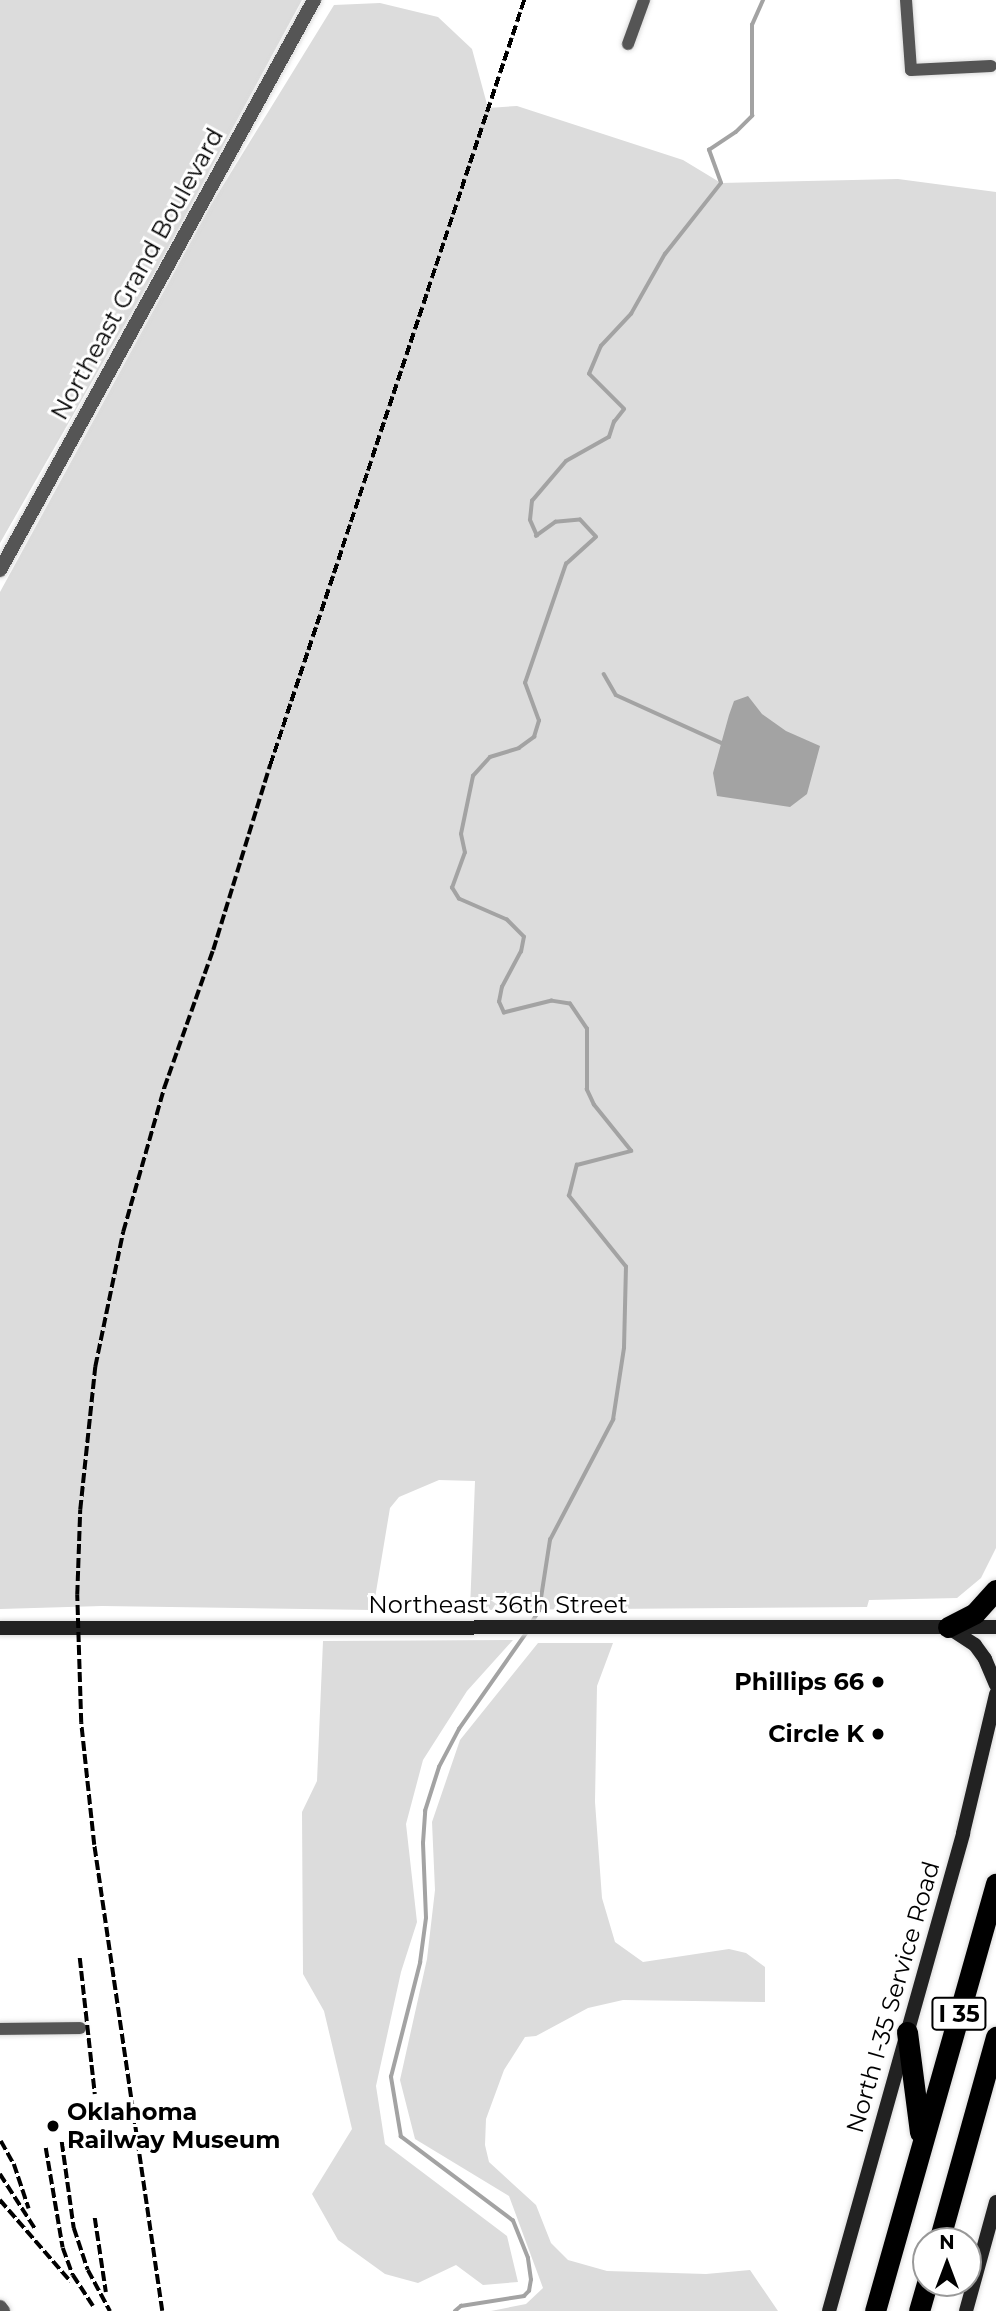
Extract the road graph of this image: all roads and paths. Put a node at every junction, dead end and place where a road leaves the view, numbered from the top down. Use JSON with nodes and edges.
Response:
{"nodes":[{"id":1,"x":314,"y":0,"type":"edge"},
{"id":2,"x":644,"y":0,"type":"edge"},
{"id":3,"x":906,"y":0,"type":"edge"},
{"id":4,"x":628,"y":44,"type":"dead end"},
{"id":5,"x":991,"y":66,"type":"dead end"},
{"id":6,"x":0,"y":570,"type":"edge"},
{"id":7,"x":996,"y":1590,"type":"edge"},
{"id":8,"x":948,"y":1627,"type":"junction"},
{"id":9,"x":996,"y":1627,"type":"edge"},
{"id":10,"x":0,"y":1628,"type":"edge"},
{"id":11,"x":996,"y":1685,"type":"edge"},
{"id":12,"x":996,"y":1694,"type":"edge"},
{"id":13,"x":996,"y":1884,"type":"edge"},
{"id":14,"x":80,"y":2028,"type":"dead end"},
{"id":15,"x":0,"y":2029,"type":"edge"},
{"id":16,"x":907,"y":2032,"type":"junction"},
{"id":17,"x":996,"y":2037,"type":"edge"},
{"id":18,"x":921,"y":2144,"type":"junction"},
{"id":19,"x":996,"y":2202,"type":"edge"},
{"id":20,"x":943,"y":2227,"type":"edge"},
{"id":21,"x":829,"y":2311,"type":"edge"},
{"id":22,"x":875,"y":2311,"type":"edge"},
{"id":23,"x":965,"y":2311,"type":"edge"}],
"edges":[{"from":1,"to":6,"type":"street","name":"Northeast Grand Boulevard"},
{"from":2,"to":4,"type":"street"},
{"from":3,"to":5,"type":"street"},
{"from":7,"to":8,"type":"highway"},
{"from":8,"to":9,"type":"main road","name":"Northeast 36th Street"},
{"from":8,"to":10,"type":"main road","name":"Northeast 36th Street"},
{"from":8,"to":11,"type":"main road"},
{"from":12,"to":16,"type":"main road","name":"North I-35 Service Road"},
{"from":13,"to":18,"type":"highway","number":"I 35"},
{"from":14,"to":15,"type":"street"},
{"from":16,"to":18,"type":"highway"},
{"from":16,"to":21,"type":"main road","name":"North I-35 Service Road"},
{"from":17,"to":20,"type":"highway","number":"I 35"},
{"from":18,"to":22,"type":"highway","number":"I 35"},
{"from":19,"to":23,"type":"main road"}]}
